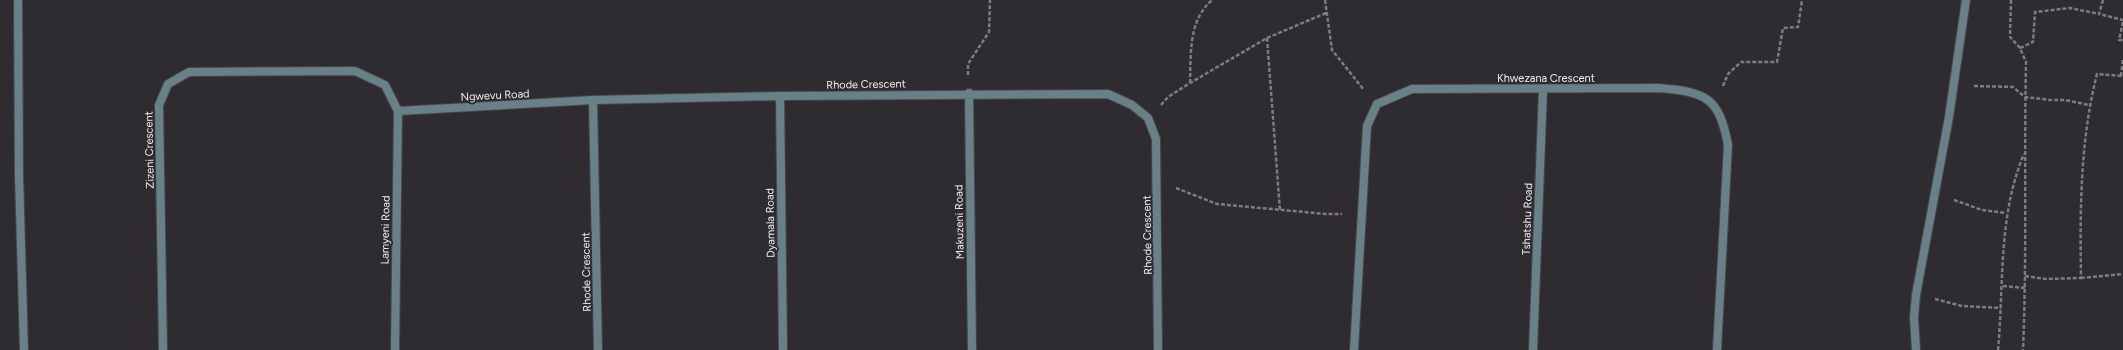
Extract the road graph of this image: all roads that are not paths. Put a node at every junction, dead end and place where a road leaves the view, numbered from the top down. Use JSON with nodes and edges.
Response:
{"nodes":[{"id":1,"x":18,"y":0,"type":"edge"},
{"id":2,"x":1966,"y":0,"type":"edge"},
{"id":3,"x":1543,"y":90,"type":"junction"},
{"id":4,"x":969,"y":93,"type":"junction"},
{"id":5,"x":780,"y":96,"type":"junction"},
{"id":6,"x":593,"y":100,"type":"junction"},
{"id":7,"x":398,"y":111,"type":"junction"},
{"id":8,"x":24,"y":350,"type":"edge"},
{"id":9,"x":163,"y":350,"type":"edge"},
{"id":10,"x":395,"y":350,"type":"edge"},
{"id":11,"x":598,"y":350,"type":"edge"},
{"id":12,"x":783,"y":350,"type":"edge"},
{"id":13,"x":972,"y":350,"type":"edge"},
{"id":14,"x":1158,"y":350,"type":"edge"},
{"id":15,"x":1354,"y":350,"type":"edge"},
{"id":16,"x":1533,"y":350,"type":"edge"},
{"id":17,"x":1717,"y":350,"type":"edge"},
{"id":18,"x":1916,"y":350,"type":"edge"}],
"edges":[{"from":1,"to":8,"type":"street"},
{"from":2,"to":18,"type":"street"},
{"from":3,"to":15,"type":"street","name":"Khwezana Crescent"},
{"from":3,"to":16,"type":"street","name":"Tshatshu Road"},
{"from":3,"to":17,"type":"street","name":"Khwezana Crescent"},
{"from":4,"to":5,"type":"street","name":"Rhode Crescent"},
{"from":4,"to":13,"type":"street","name":"Makuzeni Road"},
{"from":4,"to":14,"type":"street","name":"Rhode Crescent"},
{"from":5,"to":6,"type":"street","name":"Rhode Crescent"},
{"from":5,"to":12,"type":"street","name":"Dyamala Road"},
{"from":6,"to":7,"type":"street","name":"Ngwevu Road"},
{"from":6,"to":11,"type":"street","name":"Rhode Crescent"},
{"from":7,"to":9,"type":"street","name":"Zizeni Crescent"},
{"from":7,"to":10,"type":"street","name":"Lamyeni Road"}]}
